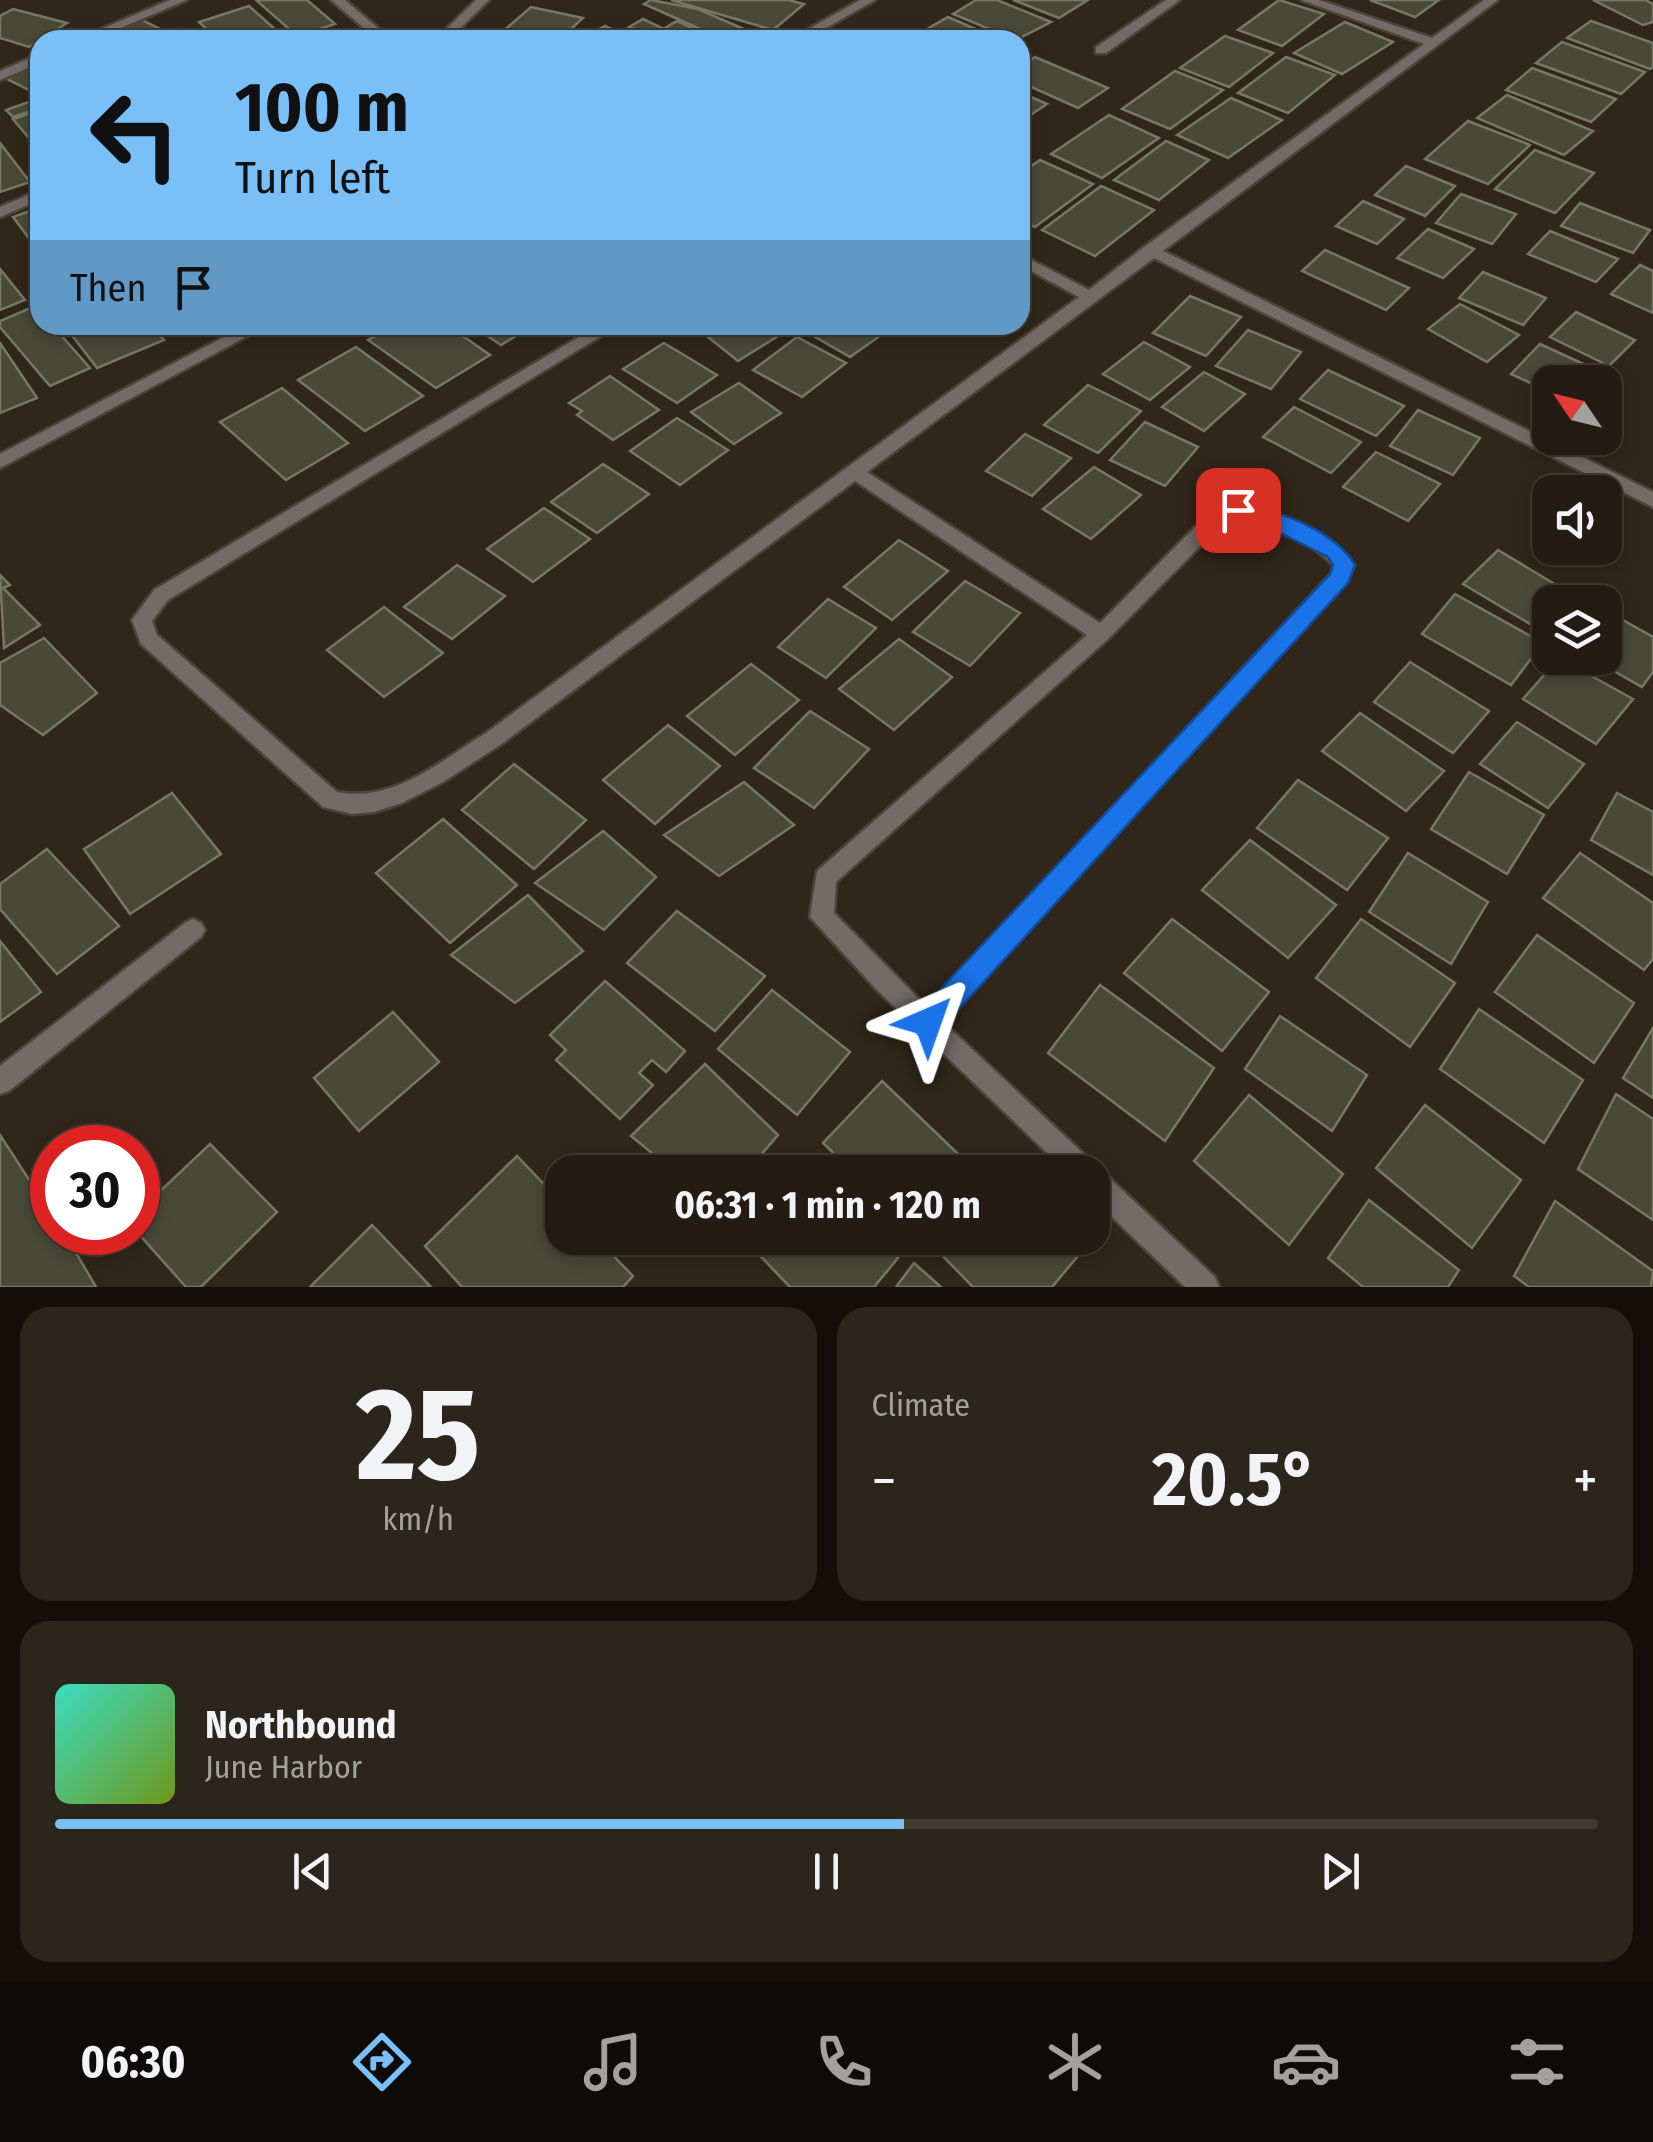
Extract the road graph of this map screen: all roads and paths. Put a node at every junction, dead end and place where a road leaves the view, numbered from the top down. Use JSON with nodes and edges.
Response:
{"nodes":[{"id":1,"x":181,"y":0,"type":"edge"},
{"id":2,"x":338,"y":0,"type":"edge"},
{"id":3,"x":482,"y":0,"type":"edge"},
{"id":4,"x":869,"y":0,"type":"edge"},
{"id":5,"x":1174,"y":0,"type":"edge"},
{"id":6,"x":1307,"y":0,"type":"edge"},
{"id":7,"x":1492,"y":0,"type":"edge"},
{"id":8,"x":106,"y":30,"type":"edge"},
{"id":9,"x":375,"y":30,"type":"edge"},
{"id":10,"x":451,"y":30,"type":"edge"},
{"id":11,"x":814,"y":30,"type":"edge"},
{"id":12,"x":1430,"y":42,"type":"junction"},
{"id":13,"x":1101,"y":50,"type":"dead end"},
{"id":14,"x":30,"y":62,"type":"edge"},
{"id":15,"x":0,"y":76,"type":"edge"},
{"id":16,"x":30,"y":199,"type":"edge"},
{"id":17,"x":0,"y":214,"type":"edge"},
{"id":18,"x":1149,"y":250,"type":"junction"},
{"id":19,"x":1030,"y":264,"type":"edge"},
{"id":20,"x":1091,"y":297,"type":"junction"},
{"id":21,"x":241,"y":335,"type":"edge"},
{"id":22,"x":595,"y":335,"type":"edge"},
{"id":23,"x":0,"y":462,"type":"edge"},
{"id":24,"x":855,"y":472,"type":"junction"},
{"id":25,"x":1653,"y":500,"type":"edge"},
{"id":26,"x":1101,"y":634,"type":"junction"},
{"id":27,"x":193,"y":930,"type":"dead end"},
{"id":28,"x":928,"y":1022,"type":"junction"},
{"id":29,"x":0,"y":1082,"type":"edge"},
{"id":30,"x":1067,"y":1155,"type":"edge"},
{"id":31,"x":1110,"y":1196,"type":"edge"},
{"id":32,"x":1206,"y":1287,"type":"edge"}],
"edges":[{"from":1,"to":8,"type":"street"},
{"from":2,"to":9,"type":"street"},
{"from":3,"to":10,"type":"street"},
{"from":4,"to":11,"type":"street"},
{"from":5,"to":13,"type":"street"},
{"from":6,"to":12,"type":"street"},
{"from":7,"to":12,"type":"street"},
{"from":12,"to":18,"type":"street"},
{"from":14,"to":15,"type":"street"},
{"from":16,"to":17,"type":"street"},
{"from":18,"to":20,"type":"street"},
{"from":18,"to":25,"type":"street"},
{"from":19,"to":20,"type":"street"},
{"from":20,"to":24,"type":"street"},
{"from":21,"to":23,"type":"street"},
{"from":22,"to":24,"type":"street"},
{"from":24,"to":26,"type":"street"},
{"from":26,"to":28,"type":"street"},
{"from":26,"to":28,"type":"street"},
{"from":27,"to":29,"type":"street"},
{"from":28,"to":30,"type":"street"},
{"from":31,"to":32,"type":"street"}]}
